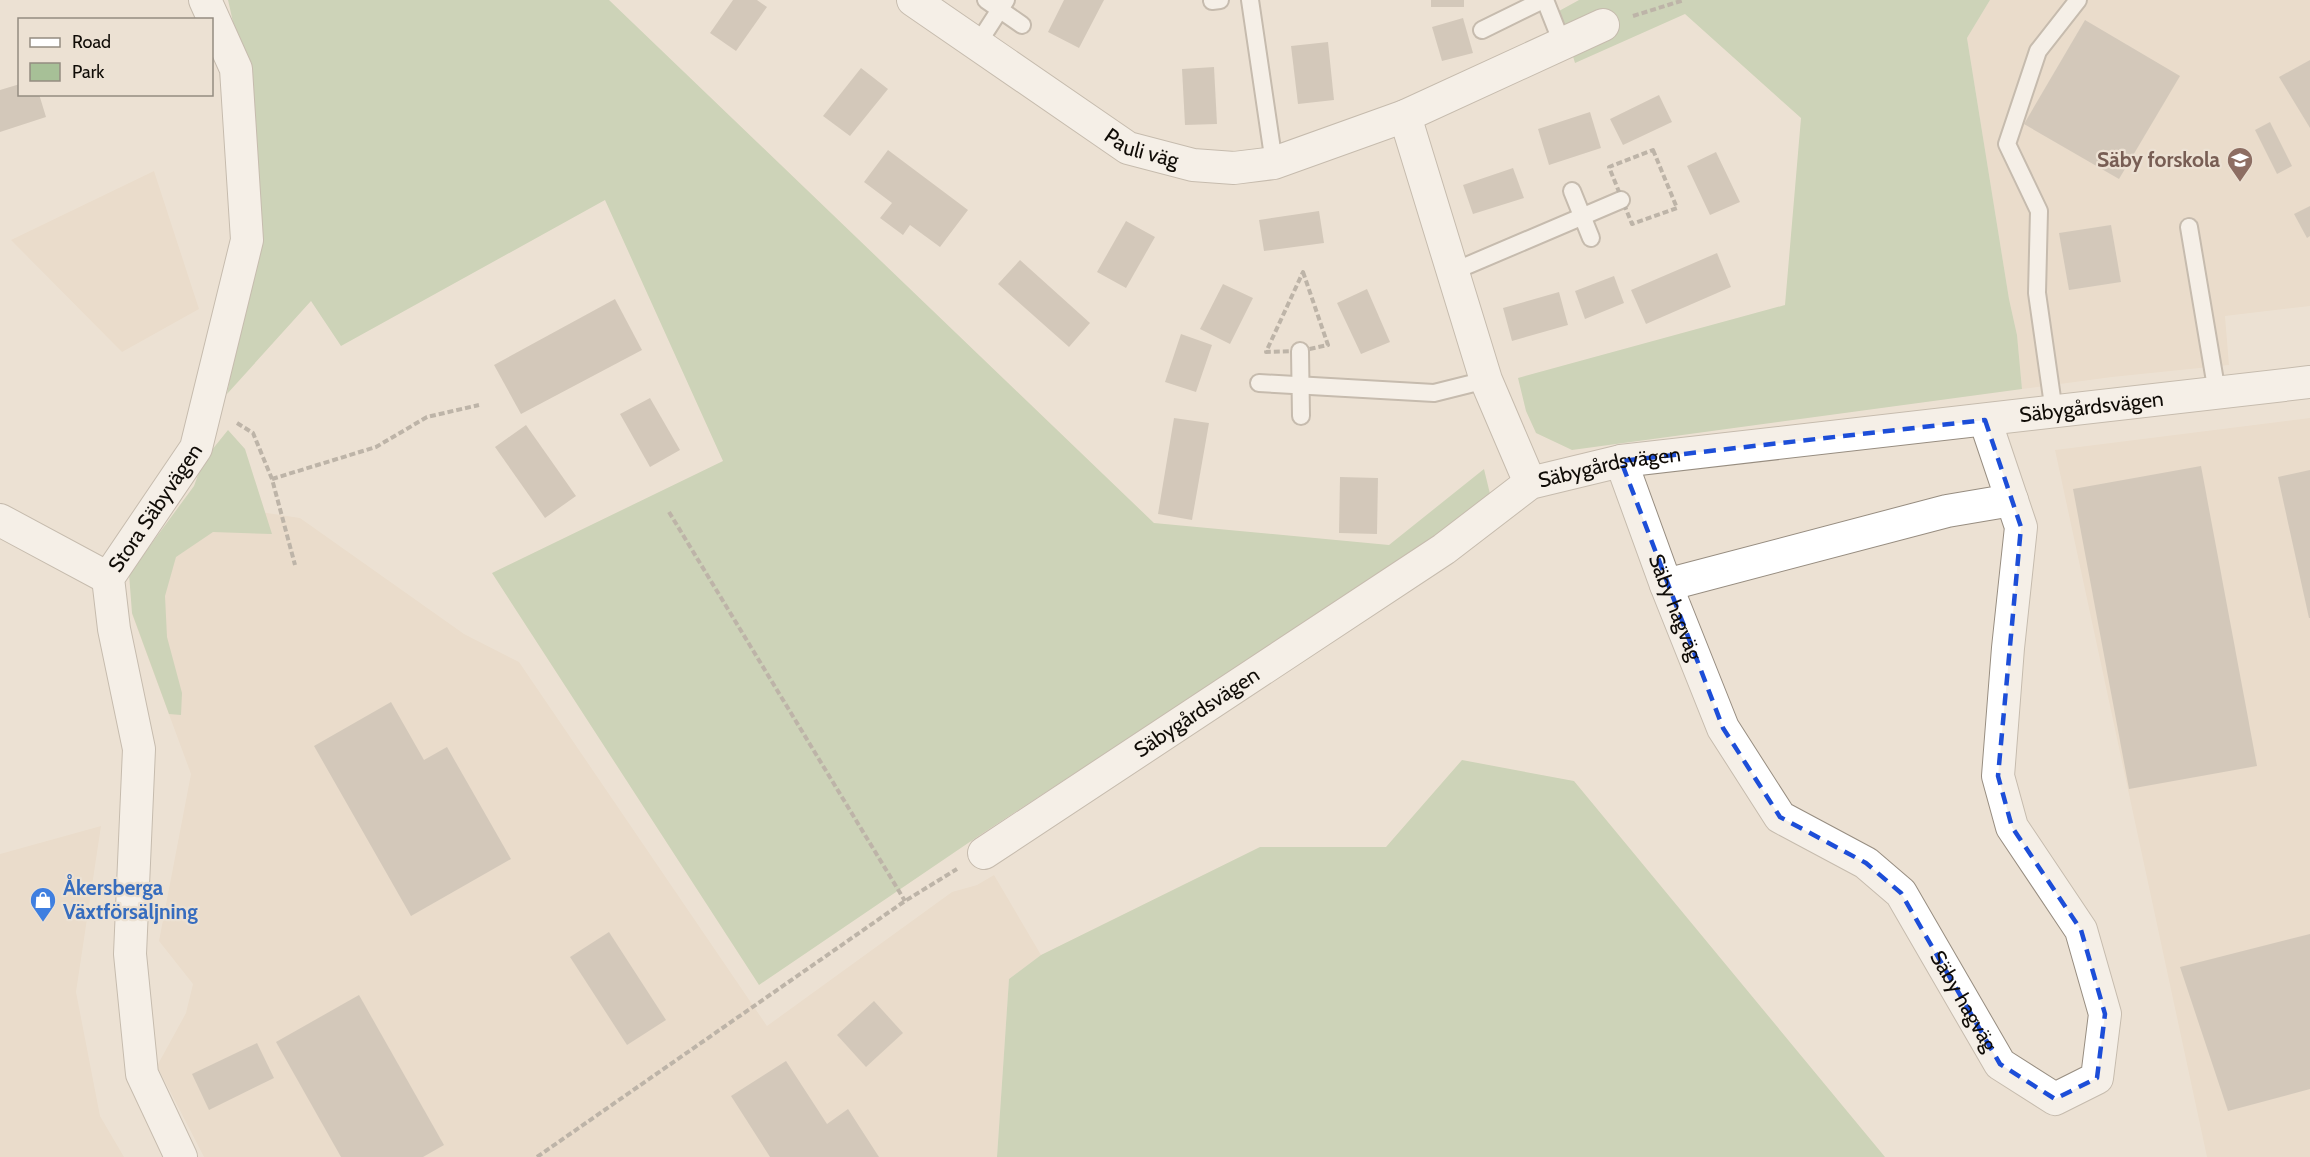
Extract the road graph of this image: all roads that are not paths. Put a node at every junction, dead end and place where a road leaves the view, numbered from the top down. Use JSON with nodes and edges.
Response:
{"nodes":[{"id":1,"x":205,"y":0,"type":"edge"},
{"id":2,"x":913,"y":0,"type":"edge"},
{"id":3,"x":1250,"y":0,"type":"edge"},
{"id":4,"x":1544,"y":0,"type":"edge"},
{"id":5,"x":2078,"y":0,"type":"edge"},
{"id":6,"x":997,"y":3,"type":"edge"},
{"id":7,"x":1022,"y":25,"type":"dead end"},
{"id":8,"x":1603,"y":25,"type":"road end"},
{"id":9,"x":1482,"y":30,"type":"dead end"},
{"id":10,"x":1562,"y":43,"type":"junction"},
{"id":11,"x":977,"y":45,"type":"junction"},
{"id":12,"x":1405,"y":116,"type":"junction"},
{"id":13,"x":1274,"y":163,"type":"junction"},
{"id":14,"x":1572,"y":191,"type":"dead end"},
{"id":15,"x":1621,"y":200,"type":"dead end"},
{"id":16,"x":1582,"y":216,"type":"junction"},
{"id":17,"x":2189,"y":228,"type":"dead end"},
{"id":18,"x":1591,"y":238,"type":"dead end"},
{"id":19,"x":1452,"y":272,"type":"junction"},
{"id":20,"x":1300,"y":351,"type":"road end"},
{"id":21,"x":1486,"y":380,"type":"junction"},
{"id":22,"x":2310,"y":382,"type":"edge"},
{"id":23,"x":1259,"y":383,"type":"dead end"},
{"id":24,"x":1300,"y":385,"type":"junction"},
{"id":25,"x":2217,"y":393,"type":"junction"},
{"id":26,"x":2054,"y":412,"type":"junction"},
{"id":27,"x":1301,"y":416,"type":"dead end"},
{"id":28,"x":1985,"y":420,"type":"junction"},
{"id":29,"x":1621,"y":461,"type":"junction"},
{"id":30,"x":1530,"y":483,"type":"junction"},
{"id":31,"x":2012,"y":500,"type":"junction"},
{"id":32,"x":0,"y":520,"type":"edge"},
{"id":33,"x":108,"y":578,"type":"junction"},
{"id":34,"x":1666,"y":585,"type":"junction"},
{"id":35,"x":984,"y":853,"type":"road end"},
{"id":36,"x":181,"y":1157,"type":"edge"}],
"edges":[{"from":1,"to":33,"type":"street","name":"Stora Säbyvägen"},
{"from":2,"to":11,"type":"street","name":"Pauli väg"},
{"from":3,"to":13,"type":"lane"},
{"from":4,"to":9,"type":"lane"},
{"from":4,"to":10,"type":"lane"},
{"from":5,"to":26,"type":"lane"},
{"from":6,"to":7,"type":"lane"},
{"from":6,"to":11,"type":"lane"},
{"from":8,"to":10,"type":"street","name":"Pauli väg"},
{"from":10,"to":12,"type":"street","name":"Pauli väg"},
{"from":11,"to":13,"type":"street","name":"Pauli väg"},
{"from":12,"to":13,"type":"street","name":"Pauli väg"},
{"from":12,"to":19,"type":"street"},
{"from":14,"to":16,"type":"lane"},
{"from":15,"to":16,"type":"lane"},
{"from":16,"to":18,"type":"lane"},
{"from":16,"to":19,"type":"lane"},
{"from":17,"to":25,"type":"lane"},
{"from":19,"to":21,"type":"street"},
{"from":20,"to":24,"type":"lane"},
{"from":21,"to":24,"type":"lane"},
{"from":21,"to":30,"type":"street"},
{"from":22,"to":25,"type":"street","name":"Säbygårdsvägen"},
{"from":23,"to":24,"type":"lane"},
{"from":24,"to":27,"type":"lane"},
{"from":25,"to":26,"type":"street","name":"Säbygårdsvägen"},
{"from":26,"to":28,"type":"street","name":"Säbygårdsvägen"},
{"from":28,"to":29,"type":"street","name":"Säbygårdsvägen"},
{"from":28,"to":31,"type":"street","name":"Säby hagväg"},
{"from":29,"to":30,"type":"street","name":"Säbygårdsvägen"},
{"from":29,"to":34,"type":"street","name":"Säby hagväg"},
{"from":30,"to":35,"type":"street","name":"Säbygårdsvägen"},
{"from":31,"to":34,"type":"street"},
{"from":31,"to":34,"type":"street","name":"Säby hagväg"},
{"from":32,"to":33,"type":"street"},
{"from":33,"to":36,"type":"street","name":"Stora Säbyvägen"}]}
